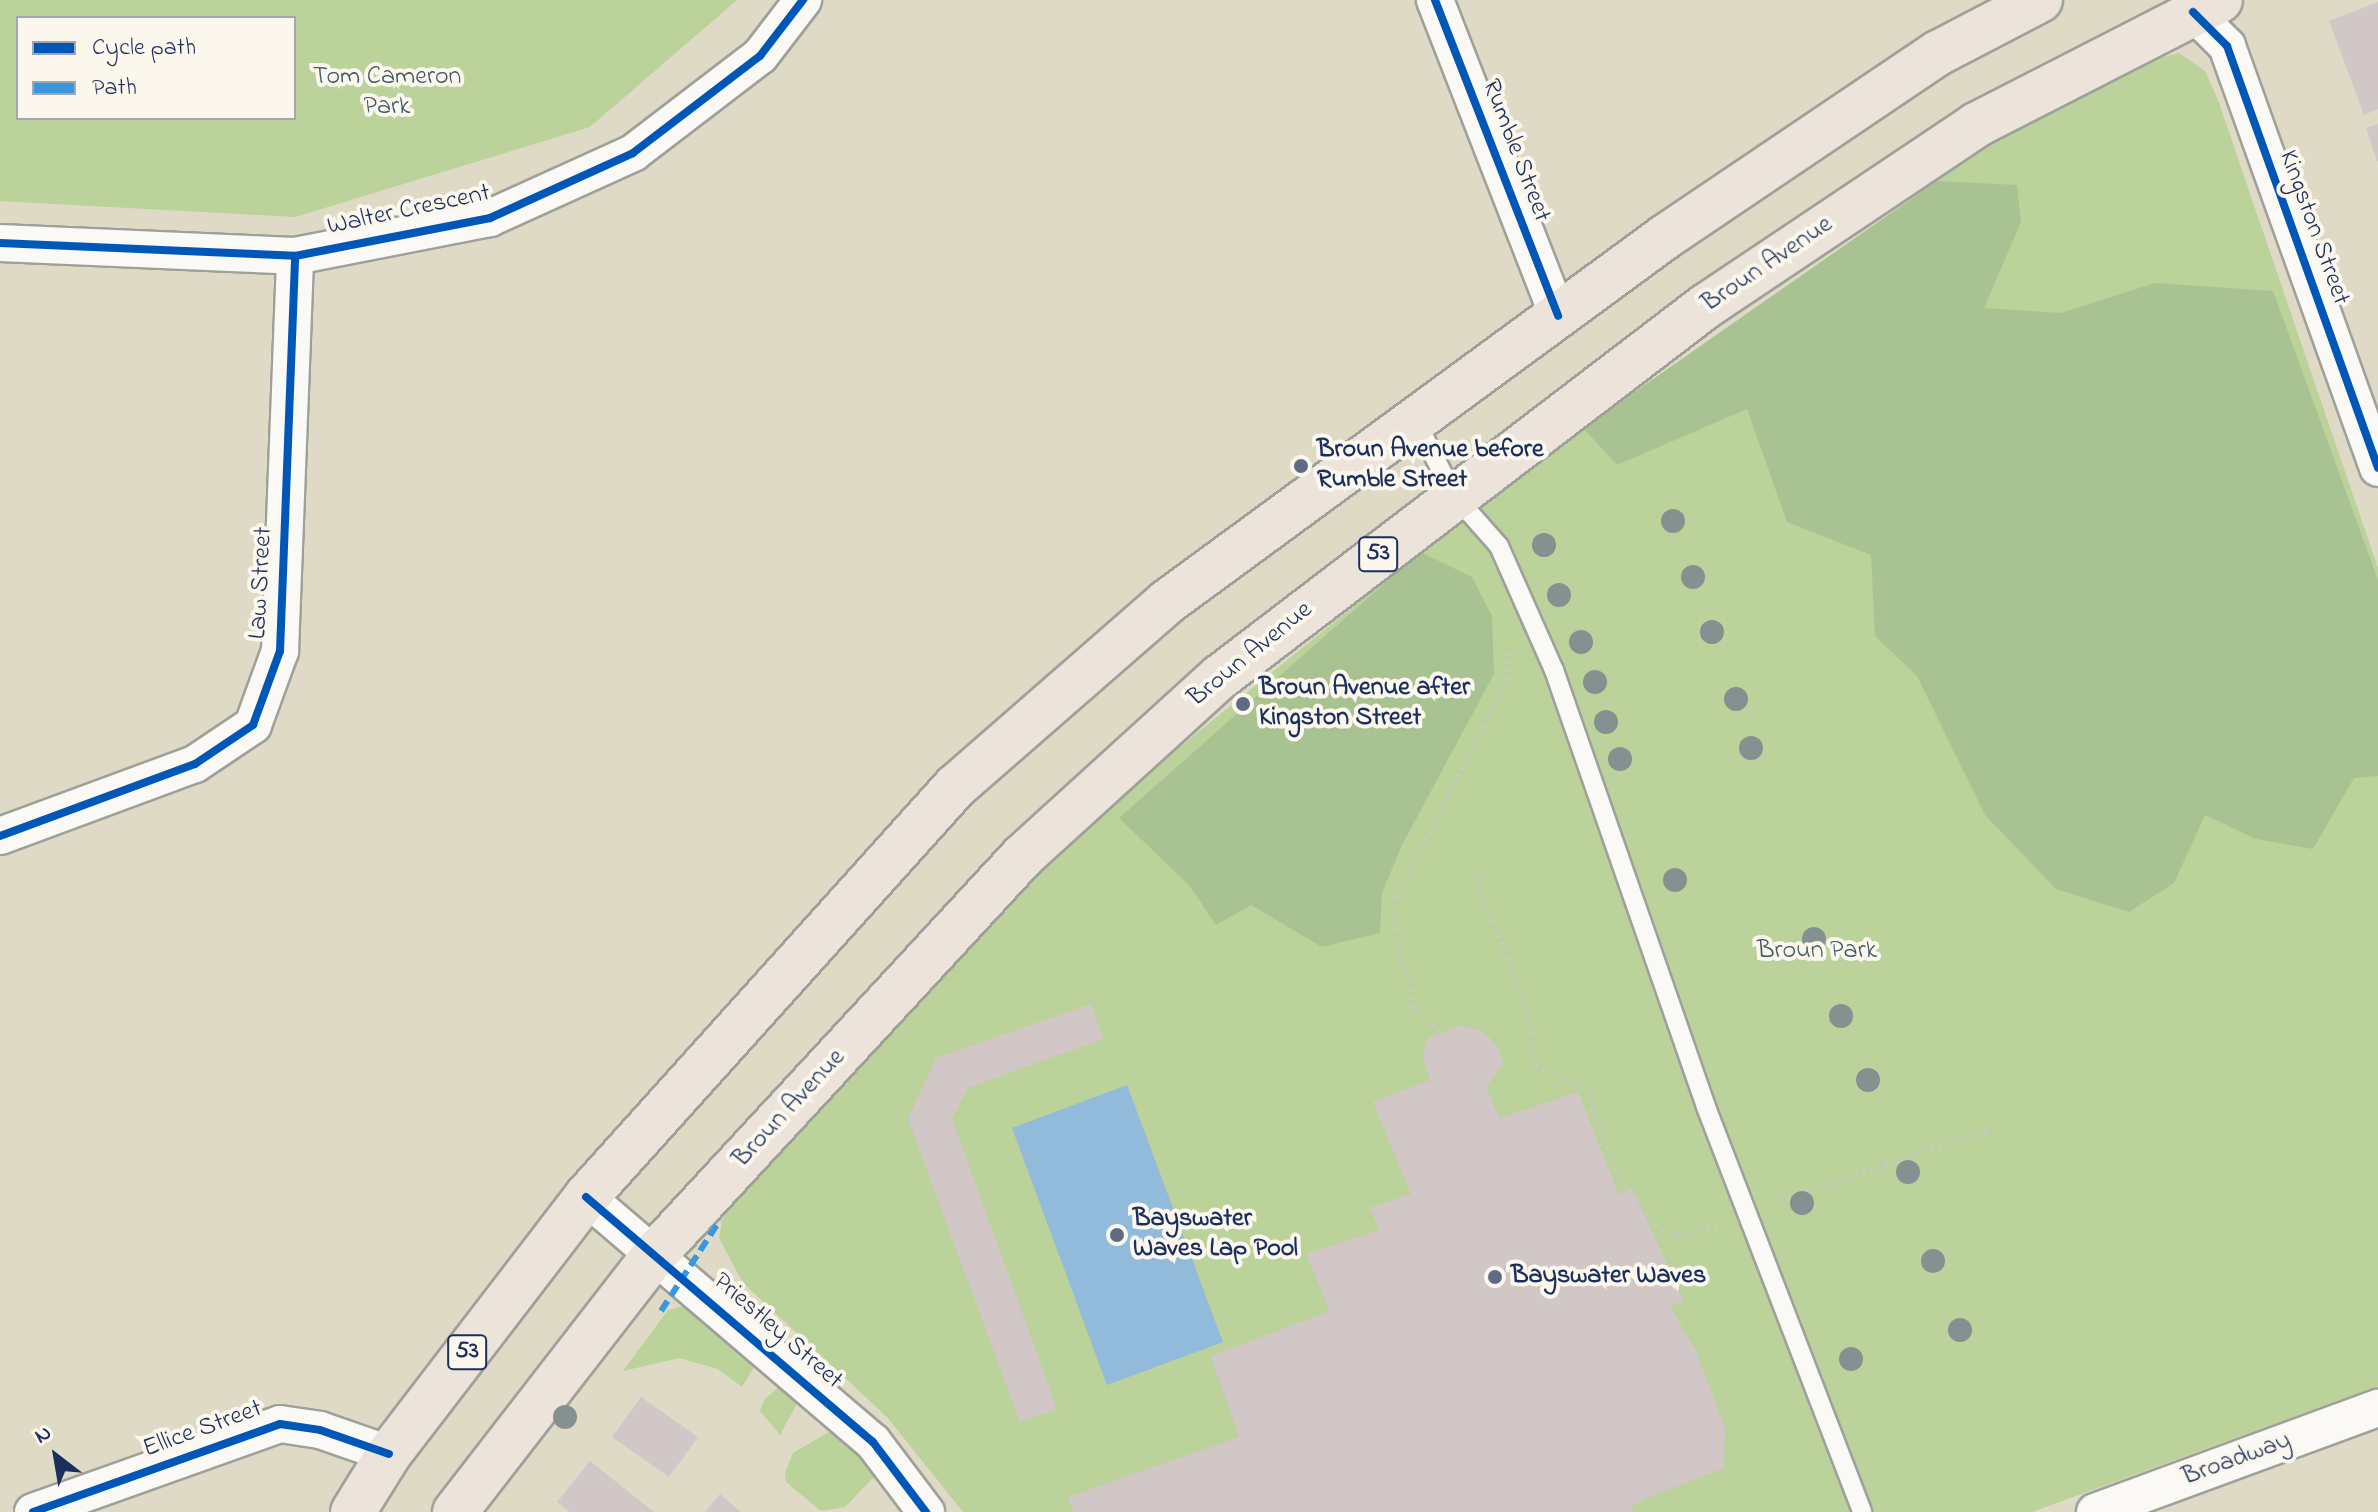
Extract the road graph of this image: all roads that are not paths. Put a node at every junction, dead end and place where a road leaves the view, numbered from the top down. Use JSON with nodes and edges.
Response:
{"nodes":[{"id":1,"x":803,"y":0,"type":"edge"},
{"id":2,"x":1435,"y":0,"type":"edge"},
{"id":3,"x":2040,"y":0,"type":"edge"},
{"id":4,"x":2206,"y":6,"type":"edge"},
{"id":5,"x":0,"y":243,"type":"edge"},
{"id":6,"x":295,"y":256,"type":"junction"},
{"id":7,"x":1558,"y":316,"type":"junction"},
{"id":8,"x":1415,"y":420,"type":"junction"},
{"id":9,"x":2378,"y":468,"type":"edge"},
{"id":10,"x":1454,"y":495,"type":"junction"},
{"id":11,"x":0,"y":836,"type":"edge"},
{"id":12,"x":586,"y":1197,"type":"junction"},
{"id":13,"x":654,"y":1255,"type":"junction"},
{"id":14,"x":2378,"y":1408,"type":"edge"},
{"id":15,"x":389,"y":1454,"type":"junction"},
{"id":16,"x":33,"y":1512,"type":"edge"},
{"id":17,"x":353,"y":1512,"type":"edge"},
{"id":18,"x":455,"y":1512,"type":"edge"},
{"id":19,"x":926,"y":1512,"type":"edge"},
{"id":20,"x":1862,"y":1512,"type":"edge"},
{"id":21,"x":2095,"y":1512,"type":"edge"}],
"edges":[{"from":1,"to":6,"type":"street","name":"Walter Crescent"},
{"from":2,"to":7,"type":"street","name":"Rumble Street"},
{"from":3,"to":7,"type":"main road","number":"53"},
{"from":4,"to":9,"type":"street","name":"Kingston Street"},
{"from":4,"to":10,"type":"main road","name":"Broun Avenue","number":"53"},
{"from":5,"to":6,"type":"street","name":"Walter Crescent"},
{"from":6,"to":11,"type":"street","name":"Law Street"},
{"from":7,"to":8,"type":"main road","number":"53"},
{"from":8,"to":10,"type":"lane"},
{"from":8,"to":12,"type":"main road","number":"53"},
{"from":10,"to":13,"type":"main road","name":"Broun Avenue","number":"53"},
{"from":10,"to":20,"type":"lane"},
{"from":12,"to":13,"type":"street","name":"Priestley Street"},
{"from":12,"to":15,"type":"main road","number":"53"},
{"from":13,"to":18,"type":"main road","name":"Broun Avenue","number":"53"},
{"from":13,"to":19,"type":"street","name":"Priestley Street"},
{"from":14,"to":21,"type":"street","name":"Broadway"},
{"from":15,"to":16,"type":"street","name":"Ellice Street"},
{"from":15,"to":17,"type":"main road","number":"53"}]}
